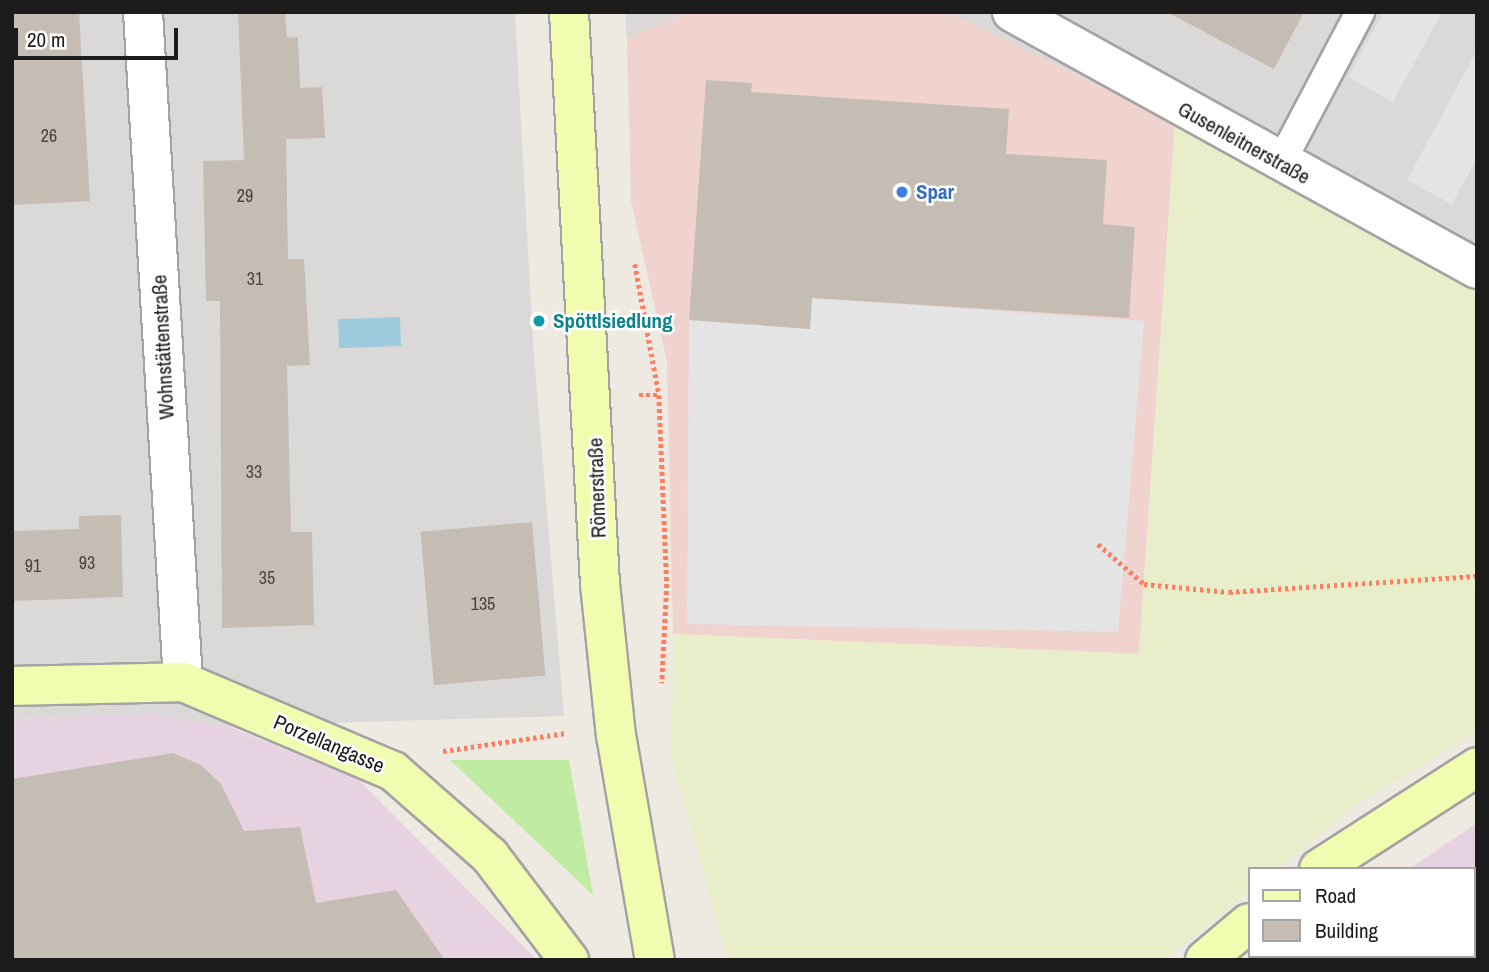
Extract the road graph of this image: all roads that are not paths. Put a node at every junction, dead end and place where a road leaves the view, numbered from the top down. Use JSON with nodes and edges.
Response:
{"nodes":[{"id":1,"x":143,"y":12,"type":"edge"},
{"id":2,"x":569,"y":12,"type":"edge"},
{"id":3,"x":1013,"y":12,"type":"edge"},
{"id":4,"x":1360,"y":12,"type":"edge"},
{"id":5,"x":1280,"y":164,"type":"junction"},
{"id":6,"x":1477,"y":270,"type":"edge"},
{"id":7,"x":183,"y":682,"type":"junction"},
{"id":8,"x":12,"y":686,"type":"edge"},
{"id":9,"x":1477,"y":767,"type":"edge"},
{"id":10,"x":1322,"y":867,"type":"edge"},
{"id":11,"x":1248,"y":924,"type":"edge"},
{"id":12,"x":569,"y":960,"type":"edge"},
{"id":13,"x":655,"y":960,"type":"edge"},
{"id":14,"x":1205,"y":960,"type":"edge"}],
"edges":[{"from":1,"to":7,"type":"street","name":"Wohnstättenstraße"},
{"from":2,"to":13,"type":"main road","name":"Römerstraße"},
{"from":3,"to":5,"type":"street","name":"Gusenleitnerstraße"},
{"from":4,"to":5,"type":"lane"},
{"from":5,"to":6,"type":"street","name":"Gusenleitnerstraße"},
{"from":7,"to":8,"type":"main road","name":"Porzellangasse"},
{"from":7,"to":12,"type":"main road","name":"Porzellangasse"},
{"from":9,"to":10,"type":"main road"},
{"from":11,"to":14,"type":"main road"}]}
